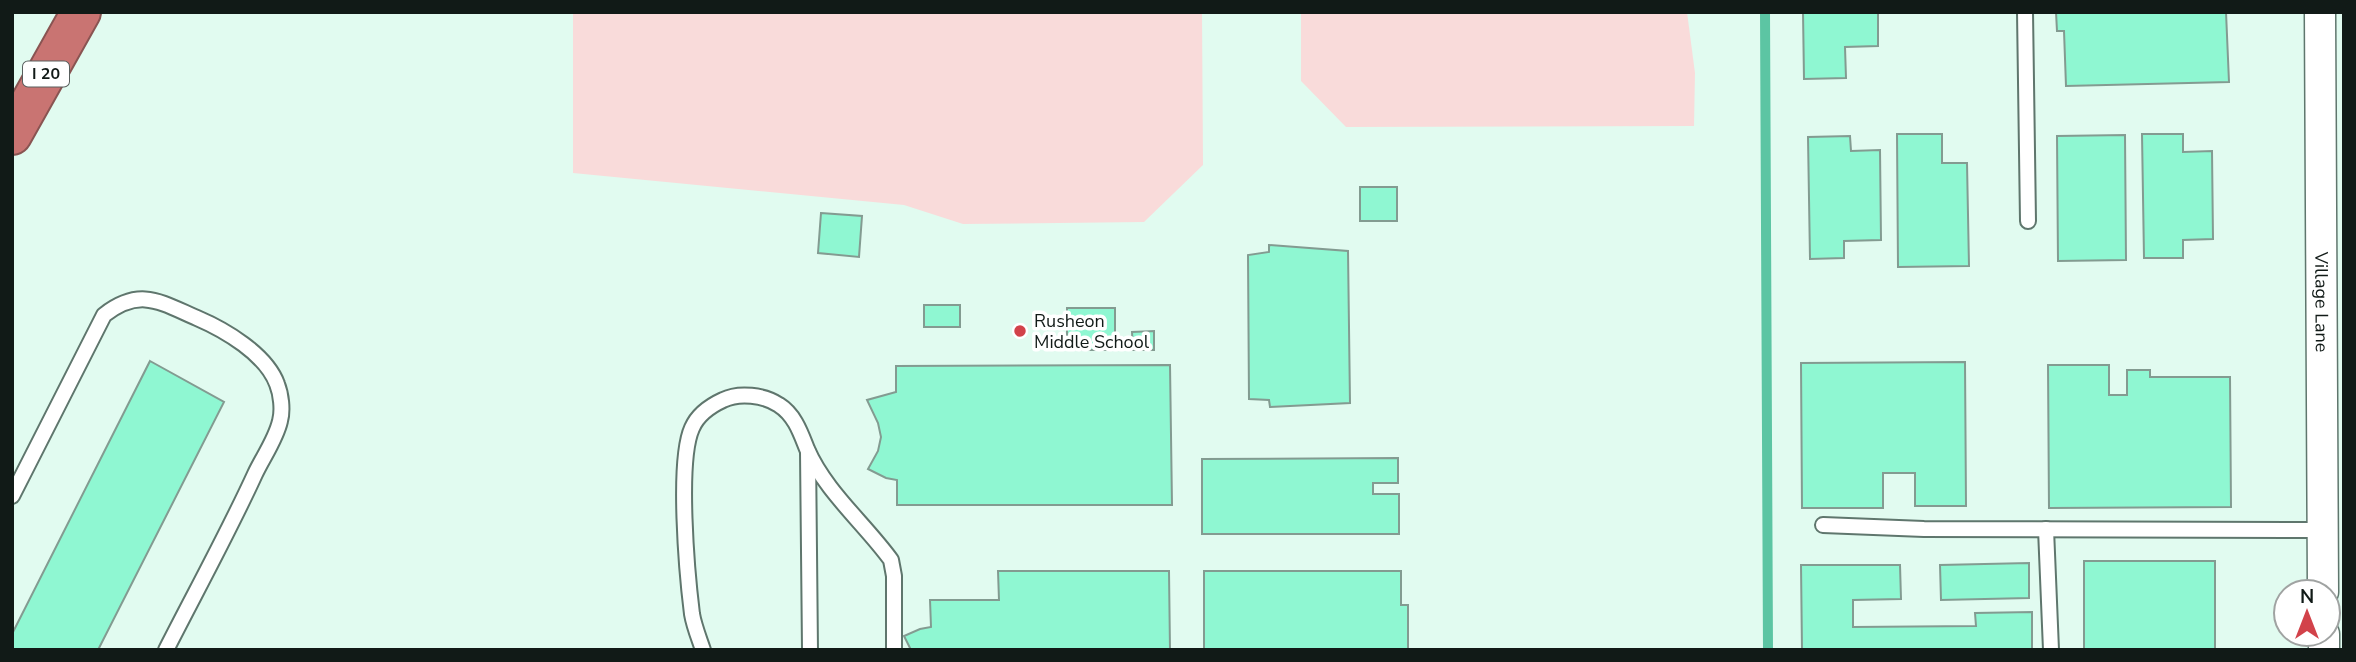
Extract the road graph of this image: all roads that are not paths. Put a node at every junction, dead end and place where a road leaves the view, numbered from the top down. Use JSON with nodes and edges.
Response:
{"nodes":[{"id":1,"x":81,"y":12,"type":"edge"},
{"id":2,"x":2025,"y":12,"type":"edge"},
{"id":3,"x":2320,"y":12,"type":"edge"},
{"id":4,"x":12,"y":135,"type":"edge"},
{"id":5,"x":2028,"y":221,"type":"dead end"},
{"id":6,"x":808,"y":452,"type":"junction"},
{"id":7,"x":12,"y":496,"type":"edge"},
{"id":8,"x":1823,"y":525,"type":"dead end"},
{"id":9,"x":2046,"y":529,"type":"junction"},
{"id":10,"x":2322,"y":530,"type":"junction"},
{"id":11,"x":2323,"y":578,"type":"edge"},
{"id":12,"x":166,"y":650,"type":"edge"},
{"id":13,"x":703,"y":650,"type":"edge"},
{"id":14,"x":810,"y":650,"type":"edge"},
{"id":15,"x":894,"y":650,"type":"edge"},
{"id":16,"x":2050,"y":650,"type":"edge"}],
"edges":[{"from":1,"to":4,"type":"highway","number":"I 20"},
{"from":2,"to":5,"type":"lane"},
{"from":3,"to":10,"type":"street","name":"Village Lane"},
{"from":6,"to":13,"type":"lane"},
{"from":6,"to":14,"type":"lane"},
{"from":6,"to":15,"type":"lane"},
{"from":7,"to":12,"type":"lane"},
{"from":8,"to":9,"type":"lane"},
{"from":9,"to":10,"type":"lane"},
{"from":9,"to":16,"type":"lane"},
{"from":10,"to":11,"type":"street","name":"Village Lane"}]}
